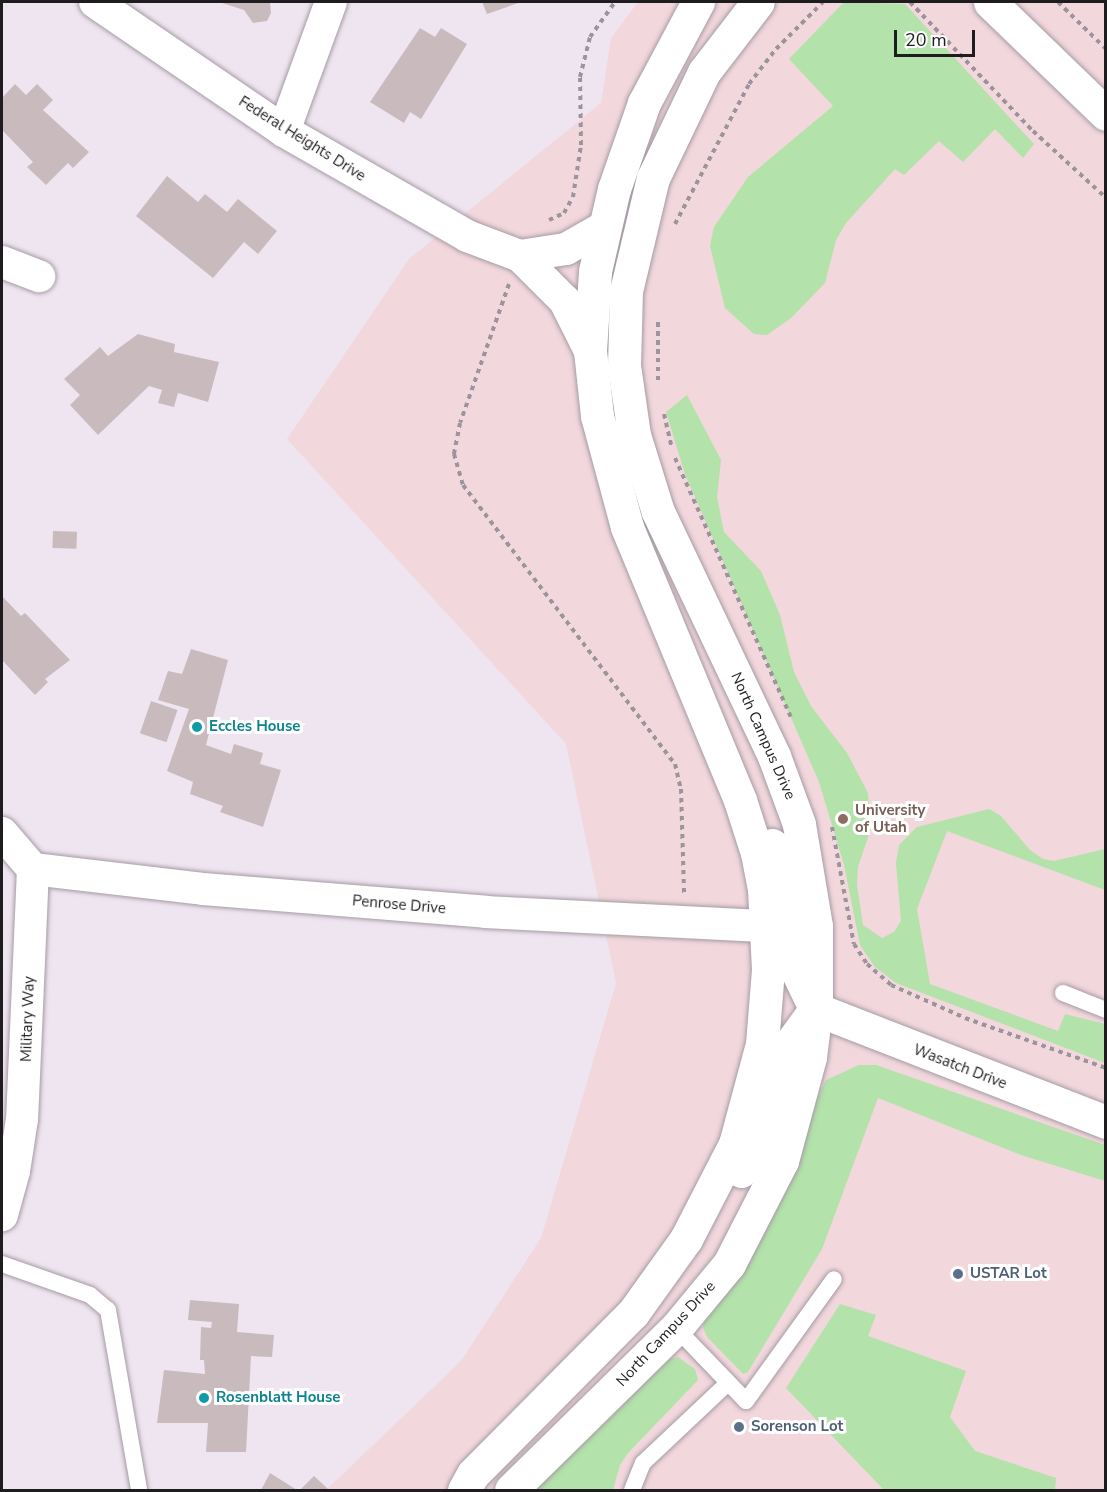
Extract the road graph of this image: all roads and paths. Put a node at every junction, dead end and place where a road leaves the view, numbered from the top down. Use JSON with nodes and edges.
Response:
{"nodes":[{"id":1,"x":95,"y":2,"type":"edge"},
{"id":2,"x":331,"y":2,"type":"edge"},
{"id":3,"x":615,"y":2,"type":"edge"},
{"id":4,"x":698,"y":2,"type":"edge"},
{"id":5,"x":758,"y":2,"type":"edge"},
{"id":6,"x":823,"y":2,"type":"edge"},
{"id":7,"x":910,"y":2,"type":"edge"},
{"id":8,"x":990,"y":2,"type":"edge"},
{"id":9,"x":1058,"y":2,"type":"edge"},
{"id":10,"x":1106,"y":49,"type":"edge"},
{"id":11,"x":1106,"y":114,"type":"edge"},
{"id":12,"x":284,"y":131,"type":"junction"},
{"id":13,"x":1106,"y":198,"type":"edge"},
{"id":14,"x":542,"y":224,"type":"dead end"},
{"id":15,"x":603,"y":228,"type":"junction"},
{"id":16,"x":672,"y":228,"type":"dead end"},
{"id":17,"x":2,"y":261,"type":"edge"},
{"id":18,"x":515,"y":270,"type":"junction"},
{"id":19,"x":39,"y":276,"type":"dead end"},
{"id":20,"x":658,"y":317,"type":"dead end"},
{"id":21,"x":590,"y":351,"type":"junction"},
{"id":22,"x":658,"y":382,"type":"dead end"},
{"id":23,"x":661,"y":403,"type":"dead end"},
{"id":24,"x":794,"y":723,"type":"dead end"},
{"id":25,"x":740,"y":800,"type":"junction"},
{"id":26,"x":829,"y":816,"type":"dead end"},
{"id":27,"x":2,"y":832,"type":"edge"},
{"id":28,"x":33,"y":869,"type":"junction"},
{"id":29,"x":684,"y":921,"type":"junction"},
{"id":30,"x":766,"y":926,"type":"junction"},
{"id":31,"x":1063,"y":993,"type":"dead end"},
{"id":32,"x":816,"y":1009,"type":"junction"},
{"id":33,"x":1106,"y":1010,"type":"edge"},
{"id":34,"x":1106,"y":1068,"type":"edge"},
{"id":35,"x":1106,"y":1122,"type":"edge"},
{"id":36,"x":708,"y":1202,"type":"junction"},
{"id":37,"x":2,"y":1215,"type":"edge"},
{"id":38,"x":2,"y":1264,"type":"edge"},
{"id":39,"x":834,"y":1280,"type":"dead end"},
{"id":40,"x":676,"y":1328,"type":"junction"},
{"id":41,"x":728,"y":1383,"type":"junction"},
{"id":42,"x":139,"y":1491,"type":"edge"},
{"id":43,"x":464,"y":1491,"type":"edge"},
{"id":44,"x":511,"y":1491,"type":"edge"},
{"id":45,"x":632,"y":1491,"type":"edge"}],
"edges":[{"from":1,"to":12,"type":"street","name":"Federal Heights Drive"},
{"from":2,"to":12,"type":"street"},
{"from":3,"to":14,"type":"path"},
{"from":4,"to":15,"type":"main road"},
{"from":5,"to":32,"type":"main road","name":"North Campus Drive"},
{"from":6,"to":16,"type":"path"},
{"from":7,"to":13,"type":"path"},
{"from":8,"to":11,"type":"main road"},
{"from":9,"to":10,"type":"path"},
{"from":12,"to":18,"type":"street","name":"Federal Heights Drive"},
{"from":15,"to":18,"type":"street","name":"Federal Heights Drive"},
{"from":15,"to":21,"type":"main road"},
{"from":17,"to":19,"type":"street"},
{"from":18,"to":21,"type":"street","name":"Federal Heights Drive"},
{"from":18,"to":29,"type":"path"},
{"from":20,"to":22,"type":"path"},
{"from":21,"to":25,"type":"main road"},
{"from":23,"to":24,"type":"path"},
{"from":25,"to":30,"type":"main road"},
{"from":25,"to":32,"type":"main road"},
{"from":26,"to":34,"type":"path"},
{"from":27,"to":28,"type":"street"},
{"from":28,"to":29,"type":"street","name":"Penrose Drive"},
{"from":28,"to":37,"type":"street","name":"Military Way"},
{"from":29,"to":30,"type":"street","name":"Penrose Drive"},
{"from":30,"to":36,"type":"main road"},
{"from":31,"to":33,"type":"lane"},
{"from":32,"to":35,"type":"main road","name":"Wasatch Drive"},
{"from":32,"to":36,"type":"main road"},
{"from":32,"to":40,"type":"main road","name":"North Campus Drive"},
{"from":36,"to":43,"type":"main road"},
{"from":38,"to":42,"type":"lane"},
{"from":39,"to":41,"type":"lane"},
{"from":40,"to":41,"type":"lane"},
{"from":40,"to":44,"type":"main road","name":"North Campus Drive"},
{"from":41,"to":45,"type":"lane"}]}
